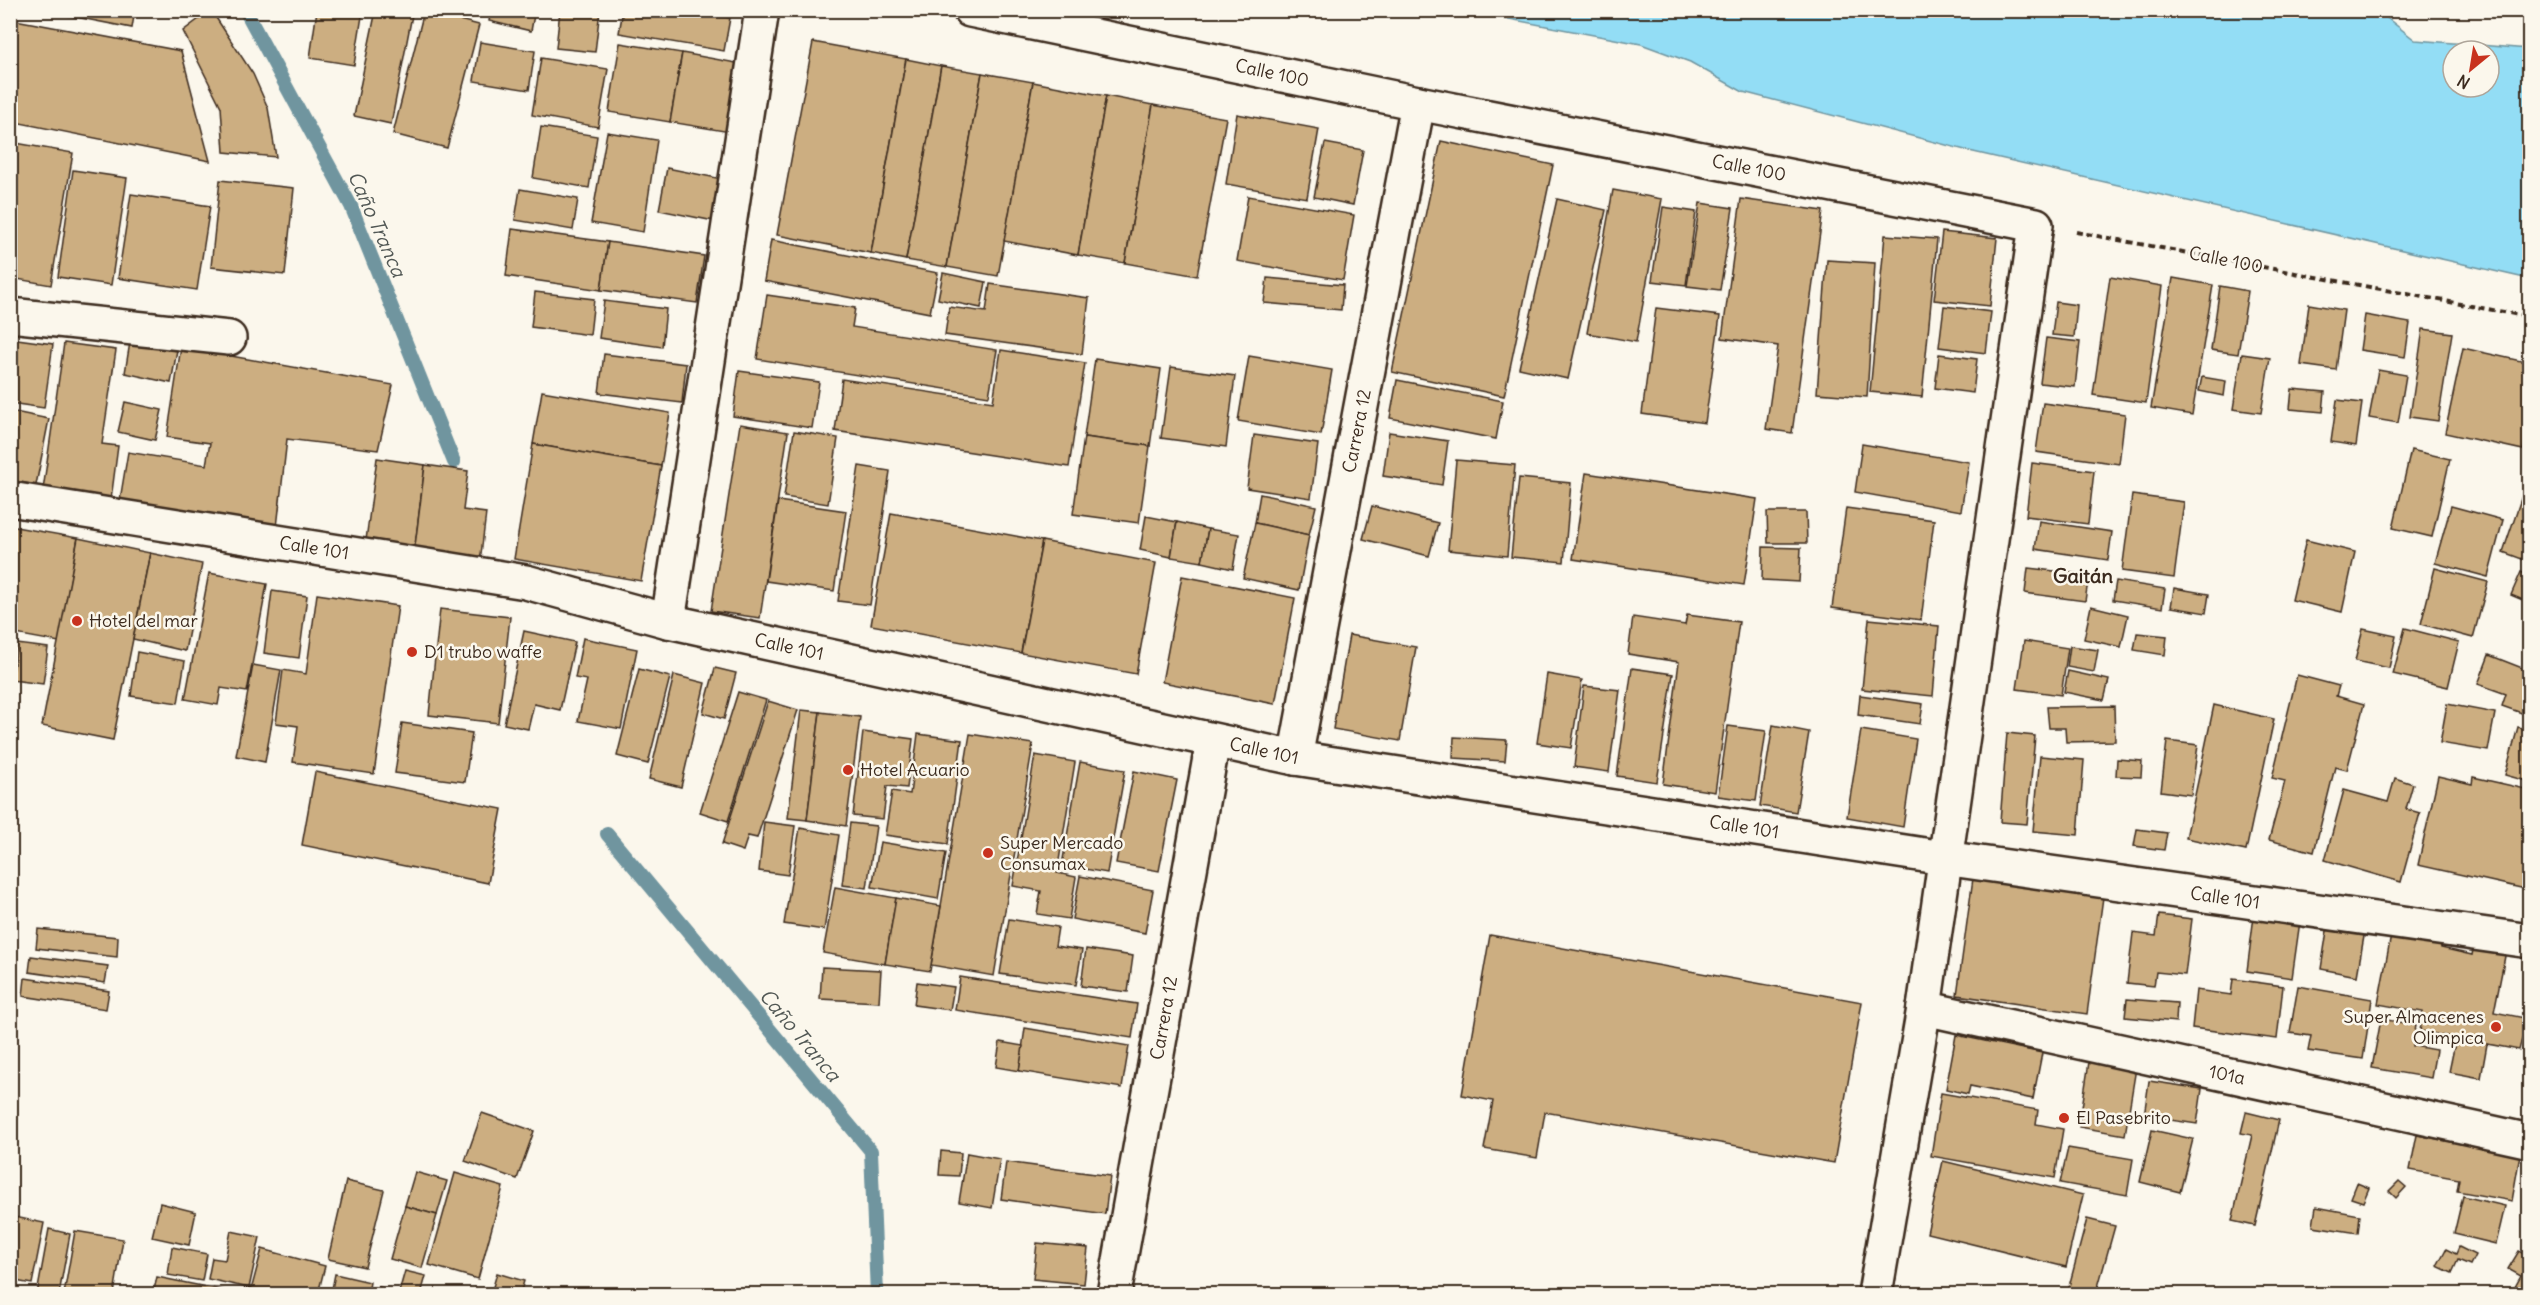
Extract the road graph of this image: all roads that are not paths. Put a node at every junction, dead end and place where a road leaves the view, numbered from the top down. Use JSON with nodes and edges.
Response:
{"nodes":[{"id":1,"x":762,"y":10,"type":"edge"},
{"id":2,"x":970,"y":10,"type":"edge"},
{"id":3,"x":1418,"y":103,"type":"junction"},
{"id":4,"x":10,"y":315,"type":"edge"},
{"id":5,"x":229,"y":338,"type":"dead end"},
{"id":6,"x":10,"y":499,"type":"edge"},
{"id":7,"x":668,"y":621,"type":"junction"},
{"id":8,"x":1213,"y":741,"type":"junction"},
{"id":9,"x":1295,"y":758,"type":"junction"},
{"id":10,"x":1944,"y":858,"type":"junction"},
{"id":11,"x":2529,"y":941,"type":"edge"},
{"id":12,"x":1924,"y":1008,"type":"junction"},
{"id":13,"x":2529,"y":1141,"type":"edge"},
{"id":14,"x":1114,"y":1294,"type":"edge"},
{"id":15,"x":1876,"y":1294,"type":"edge"}],
"edges":[{"from":1,"to":7,"type":"street"},
{"from":2,"to":3,"type":"street","name":"Calle 100"},
{"from":3,"to":9,"type":"street","name":"Carrera 12"},
{"from":3,"to":10,"type":"street","name":"Calle 100"},
{"from":4,"to":5,"type":"street"},
{"from":6,"to":7,"type":"street","name":"Calle 101"},
{"from":7,"to":8,"type":"street","name":"Calle 101"},
{"from":8,"to":9,"type":"street","name":"Calle 101"},
{"from":8,"to":14,"type":"street","name":"Carrera 12"},
{"from":9,"to":10,"type":"street","name":"Calle 101"},
{"from":10,"to":11,"type":"street","name":"Calle 101"},
{"from":10,"to":12,"type":"street"},
{"from":12,"to":13,"type":"street","name":"101a"},
{"from":12,"to":15,"type":"street"}]}
